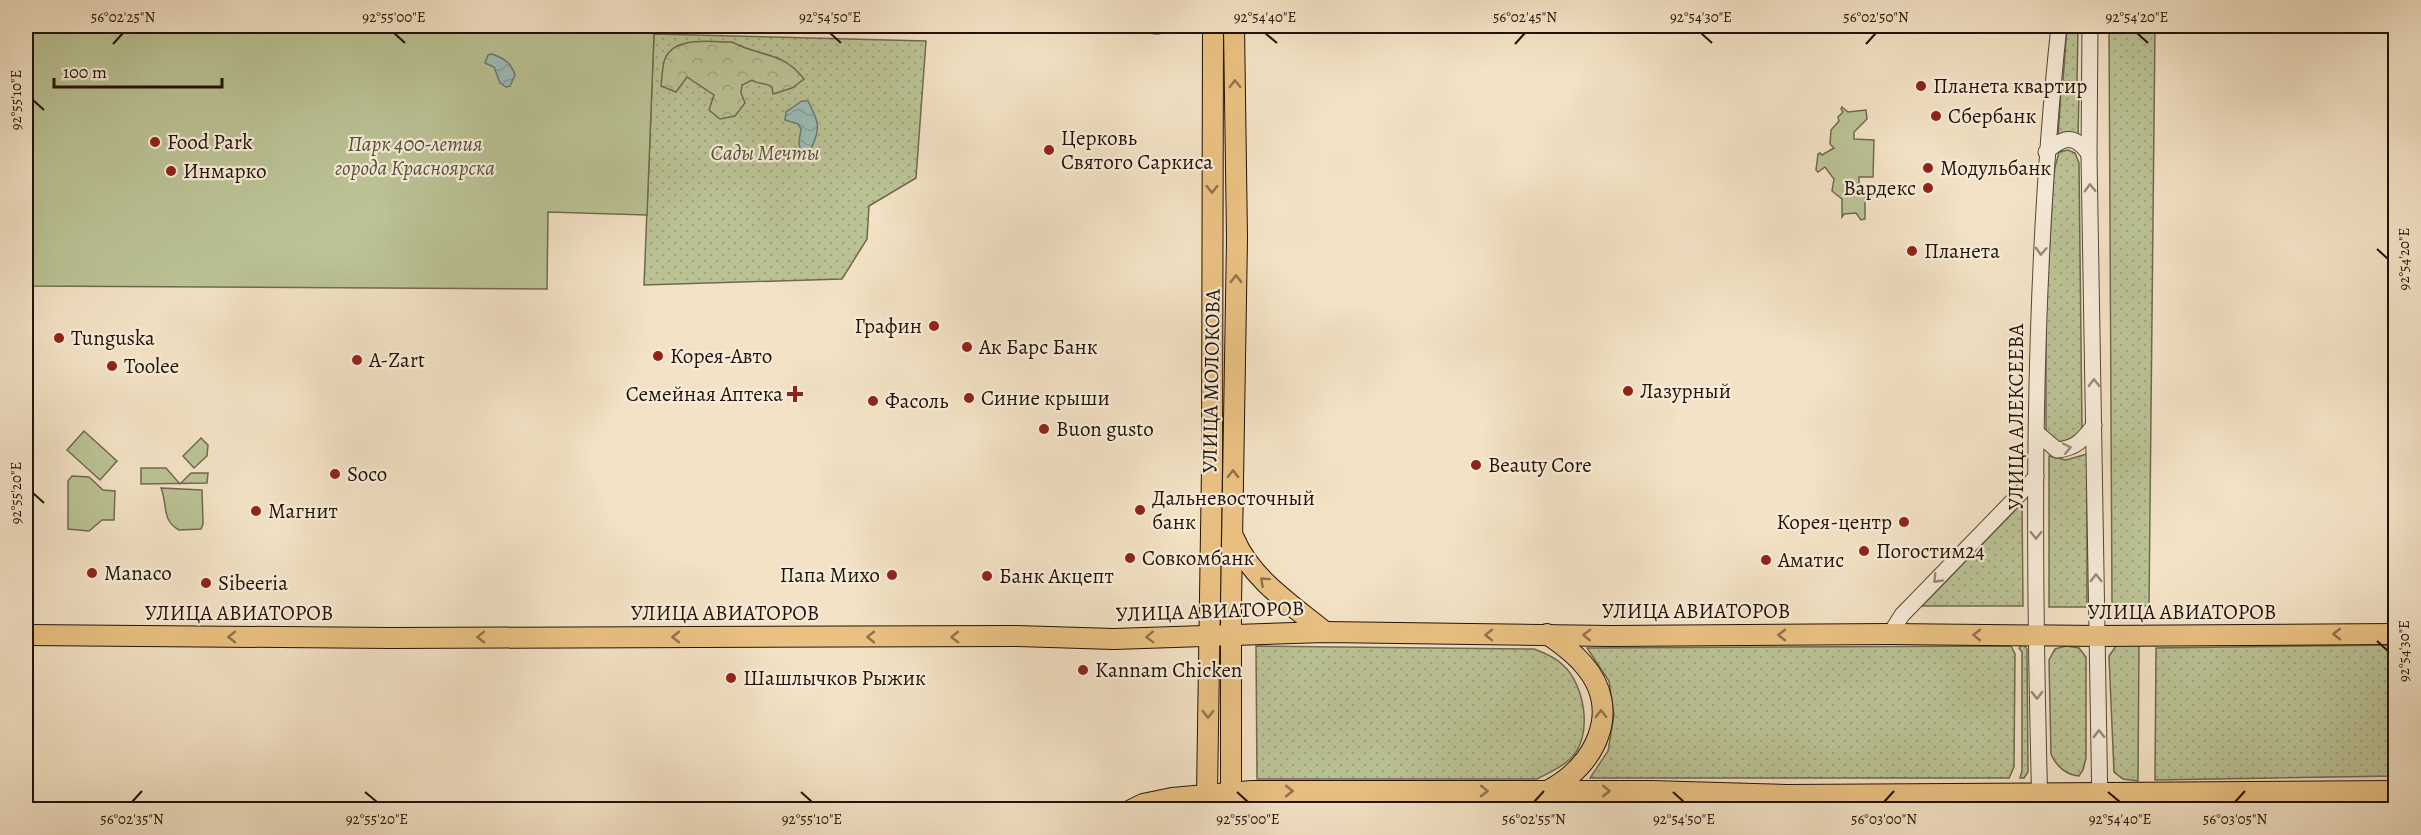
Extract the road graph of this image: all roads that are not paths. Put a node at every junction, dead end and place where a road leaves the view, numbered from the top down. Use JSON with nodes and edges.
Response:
{"nodes":[{"id":1,"x":1154,"y":26,"type":"edge"},
{"id":2,"x":1159,"y":26,"type":"edge"},
{"id":3,"x":1213,"y":26,"type":"edge"},
{"id":4,"x":1234,"y":26,"type":"edge"},
{"id":5,"x":2059,"y":26,"type":"edge"},
{"id":6,"x":2090,"y":26,"type":"edge"},
{"id":7,"x":2046,"y":152,"type":"junction"},
{"id":8,"x":2089,"y":154,"type":"junction"},
{"id":9,"x":2094,"y":425,"type":"junction"},
{"id":10,"x":2037,"y":433,"type":"junction"},
{"id":11,"x":2036,"y":477,"type":"junction"},
{"id":12,"x":1232,"y":532,"type":"junction"},
{"id":13,"x":1325,"y":632,"type":"junction"},
{"id":14,"x":1231,"y":634,"type":"junction"},
{"id":15,"x":1547,"y":634,"type":"junction"},
{"id":16,"x":1890,"y":634,"type":"junction"},
{"id":17,"x":2396,"y":634,"type":"edge"},
{"id":18,"x":26,"y":635,"type":"edge"},
{"id":19,"x":1208,"y":635,"type":"junction"},
{"id":20,"x":2036,"y":636,"type":"junction"},
{"id":21,"x":2097,"y":636,"type":"junction"},
{"id":22,"x":1547,"y":791,"type":"junction"},
{"id":23,"x":2396,"y":791,"type":"edge"},
{"id":24,"x":2315,"y":793,"type":"junction"},
{"id":25,"x":1230,"y":801,"type":"edge"},
{"id":26,"x":2040,"y":801,"type":"edge"},
{"id":27,"x":2100,"y":801,"type":"edge"},
{"id":28,"x":1208,"y":802,"type":"edge"},
{"id":29,"x":1852,"y":802,"type":"edge"},
{"id":30,"x":1131,"y":810,"type":"edge"},
{"id":31,"x":2300,"y":810,"type":"edge"}],
"edges":[{"from":1,"to":2,"type":"street"},
{"from":3,"to":19,"type":"main road","name":"УЛИЦА МОЛОКОВА","one_way":true},
{"from":12,"to":4,"type":"main road","name":"УЛИЦА МОЛОКОВА","one_way":true},
{"from":5,"to":7,"type":"street","name":"УЛИЦА АЛЕКСЕЕВА"},
{"from":6,"to":8,"type":"street"},
{"from":7,"to":8,"type":"street"},
{"from":7,"to":10,"type":"street","name":"УЛИЦА АЛЕКСЕЕВА","one_way":true},
{"from":9,"to":8,"type":"street","one_way":true},
{"from":10,"to":9,"type":"street","one_way":true},
{"from":21,"to":9,"type":"street","one_way":true},
{"from":10,"to":11,"type":"street","name":"УЛИЦА АЛЕКСЕЕВА"},
{"from":11,"to":16,"type":"street","one_way":true},
{"from":11,"to":20,"type":"street","name":"УЛИЦА АЛЕКСЕЕВА","one_way":true},
{"from":13,"to":12,"type":"main road","one_way":true},
{"from":12,"to":14,"type":"main road","name":"УЛИЦА МОЛОКОВА"},
{"from":13,"to":14,"type":"main road","name":"УЛИЦА АВИАТОРОВ"},
{"from":15,"to":13,"type":"main road","name":"УЛИЦА АВИАТОРОВ","one_way":true},
{"from":14,"to":19,"type":"main road","name":"УЛИЦА АВИАТОРОВ"},
{"from":14,"to":25,"type":"main road","name":"УЛИЦА МОЛОКОВА"},
{"from":16,"to":15,"type":"main road","name":"УЛИЦА АВИАТОРОВ","one_way":true},
{"from":22,"to":15,"type":"main road","one_way":true},
{"from":20,"to":16,"type":"main road","name":"УЛИЦА АВИАТОРОВ","one_way":true},
{"from":17,"to":21,"type":"main road","name":"УЛИЦА АВИАТОРОВ","one_way":true},
{"from":19,"to":18,"type":"main road","name":"УЛИЦА АВИАТОРОВ","one_way":true},
{"from":19,"to":28,"type":"main road","name":"УЛИЦА МОЛОКОВА","one_way":true},
{"from":20,"to":21,"type":"main road","name":"УЛИЦА АВИАТОРОВ"},
{"from":20,"to":26,"type":"street","name":"УЛИЦА АЛЕКСЕЕВА","one_way":true},
{"from":27,"to":21,"type":"street","one_way":true},
{"from":25,"to":22,"type":"main road","one_way":true},
{"from":22,"to":29,"type":"main road","one_way":true},
{"from":23,"to":24,"type":"main road"},
{"from":24,"to":27,"type":"main road"},
{"from":24,"to":31,"type":"street"},
{"from":25,"to":28,"type":"main road"},
{"from":26,"to":27,"type":"main road"},
{"from":26,"to":29,"type":"main road"},
{"from":28,"to":30,"type":"main road"}]}
